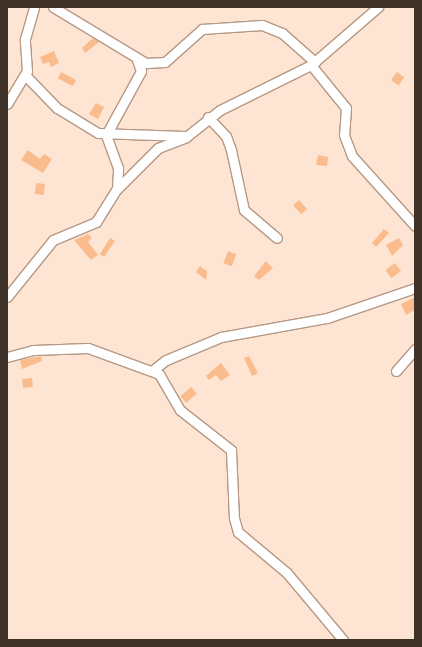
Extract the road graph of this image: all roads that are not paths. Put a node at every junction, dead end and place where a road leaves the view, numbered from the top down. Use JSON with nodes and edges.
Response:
{"nodes":[{"id":1,"x":34,"y":7,"type":"edge"},
{"id":2,"x":53,"y":7,"type":"edge"},
{"id":3,"x":378,"y":7,"type":"edge"},
{"id":4,"x":137,"y":60,"type":"junction"},
{"id":5,"x":313,"y":64,"type":"junction"},
{"id":6,"x":26,"y":76,"type":"junction"},
{"id":7,"x":7,"y":104,"type":"edge"},
{"id":8,"x":208,"y":117,"type":"junction"},
{"id":9,"x":106,"y":135,"type":"junction"},
{"id":10,"x":186,"y":137,"type":"junction"},
{"id":11,"x":117,"y":189,"type":"junction"},
{"id":12,"x":415,"y":226,"type":"edge"},
{"id":13,"x":277,"y":238,"type":"dead end"},
{"id":14,"x":415,"y":288,"type":"edge"},
{"id":15,"x":7,"y":297,"type":"edge"},
{"id":16,"x":415,"y":349,"type":"edge"},
{"id":17,"x":7,"y":357,"type":"edge"},
{"id":18,"x":153,"y":370,"type":"junction"},
{"id":19,"x":396,"y":371,"type":"dead end"},
{"id":20,"x":343,"y":640,"type":"edge"}],
"edges":[{"from":1,"to":6,"type":"street"},
{"from":2,"to":4,"type":"street"},
{"from":3,"to":5,"type":"street"},
{"from":4,"to":5,"type":"street"},
{"from":4,"to":9,"type":"street"},
{"from":5,"to":8,"type":"street"},
{"from":5,"to":12,"type":"street"},
{"from":6,"to":7,"type":"street"},
{"from":6,"to":9,"type":"street"},
{"from":8,"to":10,"type":"street"},
{"from":8,"to":13,"type":"street"},
{"from":9,"to":10,"type":"street"},
{"from":9,"to":11,"type":"street"},
{"from":10,"to":11,"type":"street"},
{"from":11,"to":15,"type":"street"},
{"from":14,"to":18,"type":"street"},
{"from":16,"to":19,"type":"street"},
{"from":17,"to":18,"type":"street"},
{"from":18,"to":20,"type":"street"}]}
